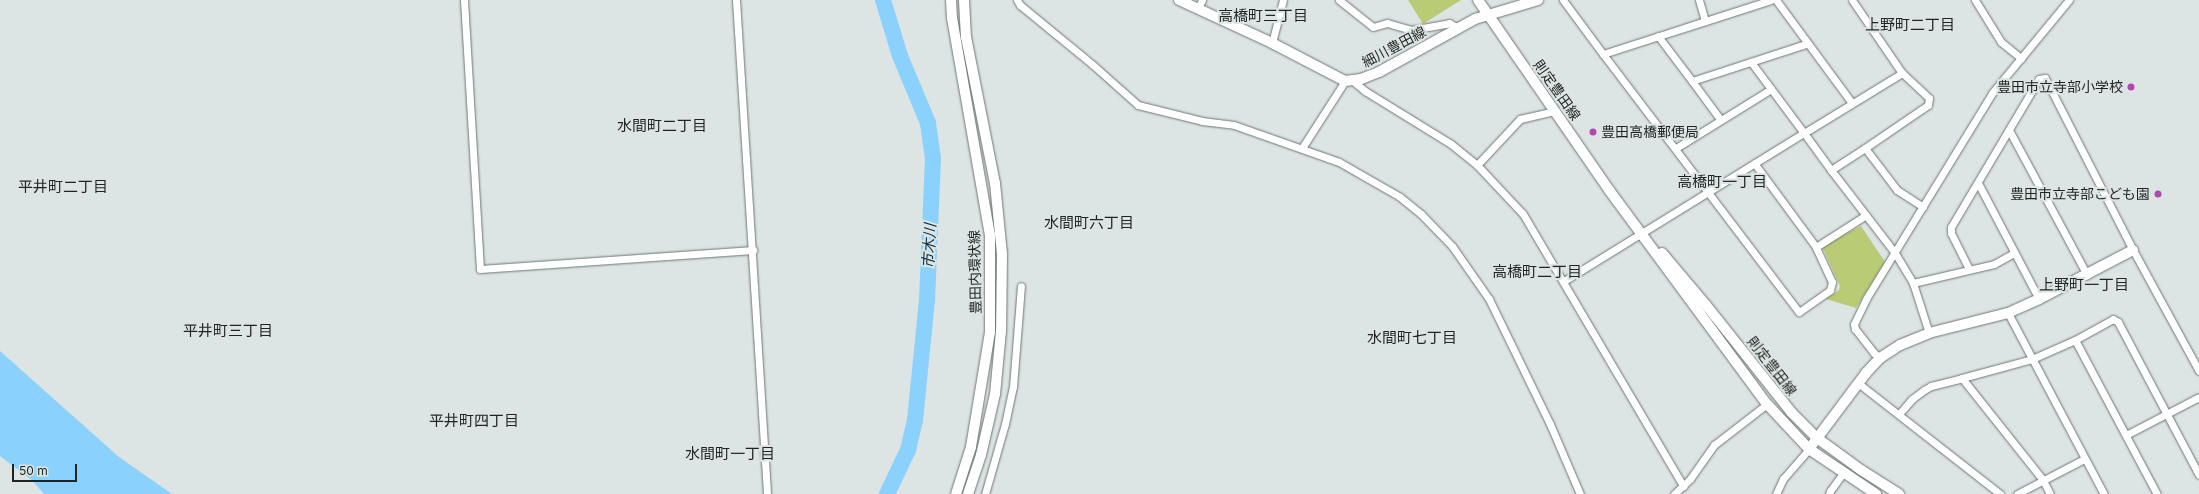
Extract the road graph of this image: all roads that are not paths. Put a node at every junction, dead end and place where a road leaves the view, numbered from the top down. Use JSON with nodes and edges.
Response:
{"nodes":[{"id":1,"x":464,"y":0,"type":"edge"},
{"id":2,"x":736,"y":0,"type":"edge"},
{"id":3,"x":951,"y":0,"type":"edge"},
{"id":4,"x":964,"y":0,"type":"edge"},
{"id":5,"x":1017,"y":0,"type":"edge"},
{"id":6,"x":1179,"y":0,"type":"edge"},
{"id":7,"x":1283,"y":0,"type":"edge"},
{"id":8,"x":1339,"y":0,"type":"edge"},
{"id":9,"x":1478,"y":0,"type":"edge"},
{"id":10,"x":1538,"y":0,"type":"edge"},
{"id":11,"x":1563,"y":0,"type":"edge"},
{"id":12,"x":1699,"y":0,"type":"edge"},
{"id":13,"x":1771,"y":0,"type":"edge"},
{"id":14,"x":1776,"y":0,"type":"edge"},
{"id":15,"x":1852,"y":0,"type":"edge"},
{"id":16,"x":1975,"y":0,"type":"edge"},
{"id":17,"x":2069,"y":0,"type":"edge"},
{"id":18,"x":1200,"y":4,"type":"edge"},
{"id":19,"x":1488,"y":15,"type":"junction"},
{"id":20,"x":1706,"y":20,"type":"junction"},
{"id":21,"x":1459,"y":28,"type":"junction"},
{"id":22,"x":1658,"y":36,"type":"junction"},
{"id":23,"x":1272,"y":42,"type":"junction"},
{"id":24,"x":1806,"y":44,"type":"junction"},
{"id":25,"x":1603,"y":54,"type":"junction"},
{"id":26,"x":2020,"y":58,"type":"junction"},
{"id":27,"x":1751,"y":62,"type":"junction"},
{"id":28,"x":1902,"y":73,"type":"junction"},
{"id":29,"x":1349,"y":81,"type":"junction"},
{"id":30,"x":1692,"y":81,"type":"junction"},
{"id":31,"x":1771,"y":89,"type":"junction"},
{"id":32,"x":1852,"y":103,"type":"junction"},
{"id":33,"x":1554,"y":110,"type":"junction"},
{"id":34,"x":1720,"y":119,"type":"junction"},
{"id":35,"x":2008,"y":130,"type":"junction"},
{"id":36,"x":1804,"y":133,"type":"junction"},
{"id":37,"x":1302,"y":148,"type":"junction"},
{"id":38,"x":1676,"y":148,"type":"junction"},
{"id":39,"x":1865,"y":148,"type":"junction"},
{"id":40,"x":1754,"y":163,"type":"junction"},
{"id":41,"x":1477,"y":165,"type":"junction"},
{"id":42,"x":1831,"y":170,"type":"junction"},
{"id":43,"x":1978,"y":183,"type":"junction"},
{"id":44,"x":1708,"y":192,"type":"junction"},
{"id":45,"x":1923,"y":207,"type":"junction"},
{"id":46,"x":1866,"y":215,"type":"junction"},
{"id":47,"x":1642,"y":234,"type":"junction"},
{"id":48,"x":1816,"y":247,"type":"junction"},
{"id":49,"x":753,"y":250,"type":"junction"},
{"id":50,"x":2133,"y":250,"type":"junction"},
{"id":51,"x":1895,"y":253,"type":"junction"},
{"id":52,"x":2014,"y":253,"type":"junction"},
{"id":53,"x":1969,"y":269,"type":"junction"},
{"id":54,"x":2087,"y":275,"type":"junction"},
{"id":55,"x":1564,"y":282,"type":"junction"},
{"id":56,"x":1913,"y":283,"type":"junction"},
{"id":57,"x":1021,"y":286,"type":"dead end"},
{"id":58,"x":2039,"y":299,"type":"junction"},
{"id":59,"x":2008,"y":313,"type":"junction"},
{"id":60,"x":1929,"y":332,"type":"junction"},
{"id":61,"x":2074,"y":340,"type":"junction"},
{"id":62,"x":1880,"y":358,"type":"junction"},
{"id":63,"x":2032,"y":359,"type":"junction"},
{"id":64,"x":2199,"y":370,"type":"edge"},
{"id":65,"x":1962,"y":378,"type":"junction"},
{"id":66,"x":1858,"y":383,"type":"junction"},
{"id":67,"x":2199,"y":397,"type":"edge"},
{"id":68,"x":1767,"y":404,"type":"junction"},
{"id":69,"x":1899,"y":414,"type":"junction"},
{"id":70,"x":2167,"y":414,"type":"junction"},
{"id":71,"x":2126,"y":435,"type":"junction"},
{"id":72,"x":1817,"y":438,"type":"junction"},
{"id":73,"x":1808,"y":449,"type":"junction"},
{"id":74,"x":2084,"y":459,"type":"junction"},
{"id":75,"x":1843,"y":473,"type":"junction"},
{"id":76,"x":2199,"y":475,"type":"edge"},
{"id":77,"x":2043,"y":480,"type":"junction"},
{"id":78,"x":1683,"y":486,"type":"junction"},
{"id":79,"x":767,"y":494,"type":"edge"},
{"id":80,"x":956,"y":494,"type":"edge"},
{"id":81,"x":968,"y":494,"type":"edge"},
{"id":82,"x":985,"y":494,"type":"edge"},
{"id":83,"x":1580,"y":494,"type":"edge"},
{"id":84,"x":1674,"y":494,"type":"edge"},
{"id":85,"x":1776,"y":494,"type":"edge"},
{"id":86,"x":1829,"y":494,"type":"edge"},
{"id":87,"x":1876,"y":494,"type":"edge"},
{"id":88,"x":1899,"y":494,"type":"edge"},
{"id":89,"x":2000,"y":494,"type":"edge"},
{"id":90,"x":2017,"y":494,"type":"edge"},
{"id":91,"x":2050,"y":494,"type":"edge"},
{"id":92,"x":2104,"y":494,"type":"edge"},
{"id":93,"x":2156,"y":494,"type":"edge"}],
"edges":[{"from":1,"to":49,"type":"street"},
{"from":2,"to":49,"type":"street"},
{"from":3,"to":80,"type":"main road","name":"豊田内環状線"},
{"from":4,"to":81,"type":"main road","name":"豊田内環状線"},
{"from":5,"to":37,"type":"street"},
{"from":6,"to":18,"type":"main road"},
{"from":7,"to":23,"type":"street"},
{"from":8,"to":21,"type":"street"},
{"from":9,"to":19,"type":"main road","name":"則定豊田線"},
{"from":10,"to":19,"type":"main road","name":"細川豊田線"},
{"from":11,"to":25,"type":"street"},
{"from":12,"to":20,"type":"street"},
{"from":13,"to":20,"type":"street"},
{"from":14,"to":24,"type":"street"},
{"from":15,"to":28,"type":"street"},
{"from":16,"to":26,"type":"street"},
{"from":17,"to":26,"type":"street"},
{"from":18,"to":23,"type":"main road"},
{"from":19,"to":21,"type":"main road","name":"細川豊田線"},
{"from":19,"to":33,"type":"main road","name":"則定豊田線"},
{"from":20,"to":22,"type":"street"},
{"from":21,"to":29,"type":"main road","name":"細川豊田線"},
{"from":22,"to":25,"type":"street"},
{"from":22,"to":30,"type":"street"},
{"from":23,"to":29,"type":"main road"},
{"from":24,"to":27,"type":"street"},
{"from":24,"to":32,"type":"street"},
{"from":25,"to":38,"type":"street"},
{"from":26,"to":45,"type":"street"},
{"from":27,"to":30,"type":"street"},
{"from":27,"to":31,"type":"street"},
{"from":28,"to":32,"type":"street"},
{"from":28,"to":39,"type":"street"},
{"from":29,"to":37,"type":"street"},
{"from":29,"to":41,"type":"street"},
{"from":30,"to":34,"type":"street"},
{"from":31,"to":34,"type":"street"},
{"from":31,"to":36,"type":"street"},
{"from":32,"to":36,"type":"street"},
{"from":33,"to":41,"type":"street"},
{"from":33,"to":47,"type":"main road","name":"則定豊田線"},
{"from":34,"to":38,"type":"street"},
{"from":35,"to":43,"type":"street"},
{"from":35,"to":50,"type":"street"},
{"from":35,"to":54,"type":"street"},
{"from":36,"to":40,"type":"street"},
{"from":36,"to":42,"type":"street"},
{"from":37,"to":83,"type":"street"},
{"from":38,"to":44,"type":"street"},
{"from":39,"to":42,"type":"street"},
{"from":39,"to":45,"type":"street"},
{"from":40,"to":44,"type":"street"},
{"from":40,"to":48,"type":"street"},
{"from":41,"to":55,"type":"street"},
{"from":42,"to":46,"type":"street"},
{"from":43,"to":52,"type":"street"},
{"from":43,"to":53,"type":"street"},
{"from":44,"to":47,"type":"street"},
{"from":44,"to":48,"type":"street"},
{"from":45,"to":51,"type":"street"},
{"from":46,"to":48,"type":"street"},
{"from":46,"to":51,"type":"street"},
{"from":47,"to":55,"type":"street"},
{"from":47,"to":68,"type":"main road","name":"則定豊田線"},
{"from":47,"to":72,"type":"main road","name":"則定豊田線"},
{"from":49,"to":79,"type":"street"},
{"from":50,"to":54,"type":"main road"},
{"from":50,"to":64,"type":"street"},
{"from":51,"to":56,"type":"street"},
{"from":51,"to":62,"type":"street"},
{"from":52,"to":53,"type":"street"},
{"from":52,"to":58,"type":"street"},
{"from":53,"to":56,"type":"street"},
{"from":54,"to":58,"type":"main road"},
{"from":55,"to":78,"type":"street"},
{"from":56,"to":60,"type":"street"},
{"from":57,"to":82,"type":"street"},
{"from":58,"to":59,"type":"main road"},
{"from":59,"to":60,"type":"main road"},
{"from":59,"to":63,"type":"street"},
{"from":60,"to":62,"type":"main road"},
{"from":61,"to":63,"type":"street"},
{"from":61,"to":70,"type":"street"},
{"from":61,"to":71,"type":"street"},
{"from":62,"to":66,"type":"main road"},
{"from":63,"to":65,"type":"street"},
{"from":63,"to":74,"type":"street"},
{"from":65,"to":69,"type":"street"},
{"from":65,"to":77,"type":"street"},
{"from":66,"to":69,"type":"street"},
{"from":66,"to":72,"type":"main road"},
{"from":67,"to":70,"type":"street"},
{"from":68,"to":73,"type":"main road","name":"則定豊田線"},
{"from":68,"to":78,"type":"street"},
{"from":69,"to":89,"type":"street"},
{"from":70,"to":71,"type":"street"},
{"from":70,"to":76,"type":"street"},
{"from":71,"to":93,"type":"street"},
{"from":72,"to":73,"type":"main road"},
{"from":72,"to":88,"type":"main road","name":"則定豊田線"},
{"from":73,"to":75,"type":"main road","name":"則定豊田線"},
{"from":73,"to":85,"type":"street"},
{"from":74,"to":77,"type":"street"},
{"from":74,"to":92,"type":"street"},
{"from":75,"to":86,"type":"street"},
{"from":75,"to":87,"type":"main road","name":"則定豊田線"},
{"from":77,"to":90,"type":"street"},
{"from":77,"to":91,"type":"street"},
{"from":78,"to":84,"type":"street"}]}
